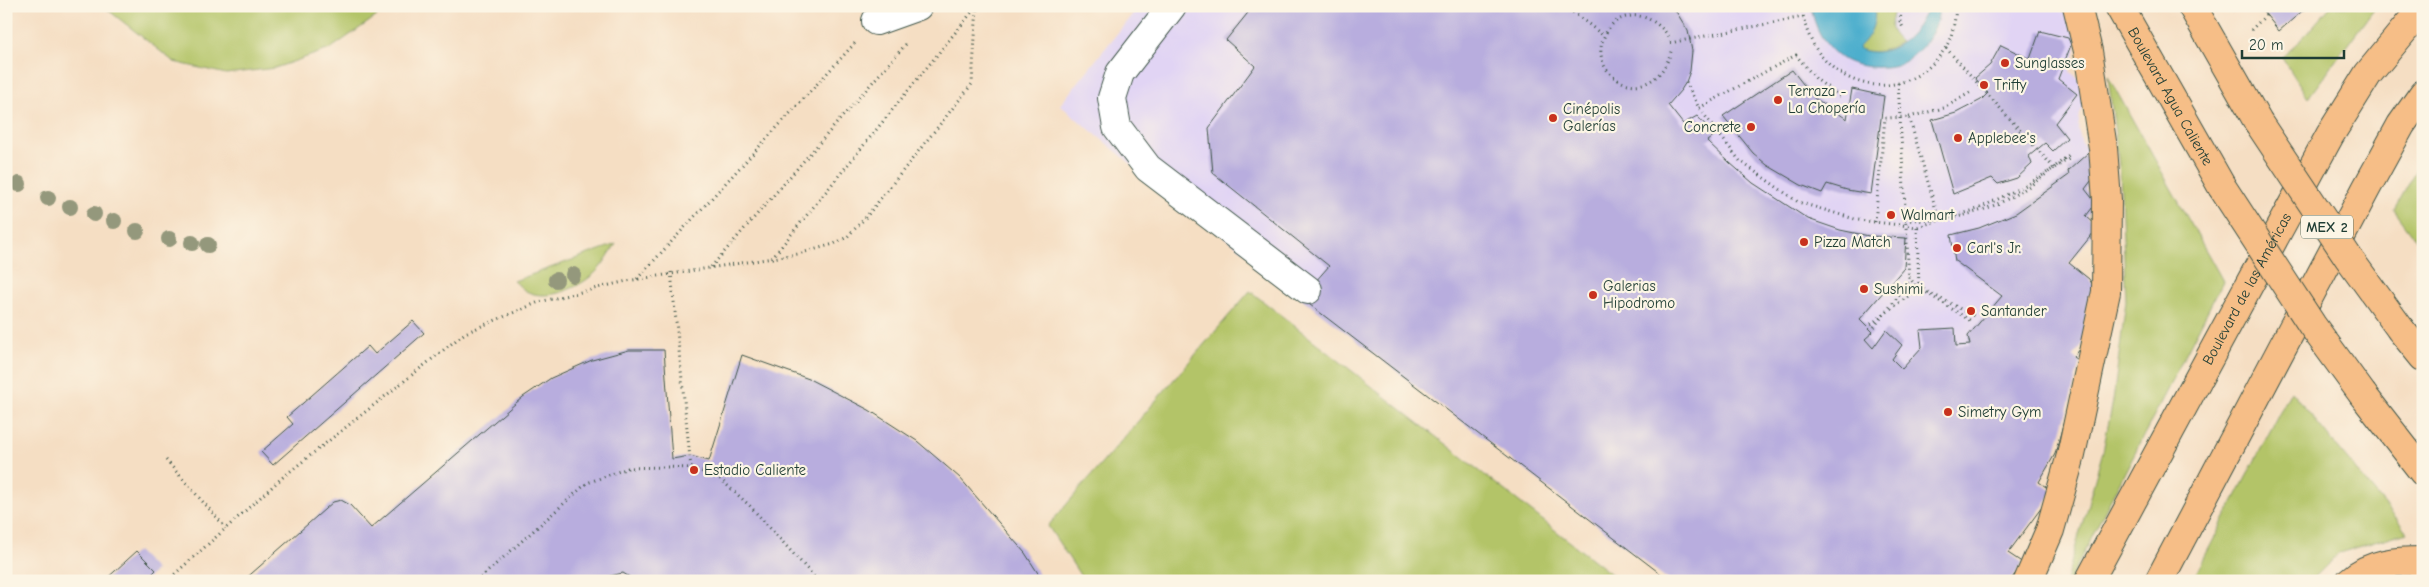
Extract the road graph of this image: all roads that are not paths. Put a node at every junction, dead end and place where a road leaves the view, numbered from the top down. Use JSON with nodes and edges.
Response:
{"nodes":[{"id":1,"x":918,"y":6,"type":"edge"},
{"id":2,"x":1172,"y":6,"type":"edge"},
{"id":3,"x":2078,"y":6,"type":"edge"},
{"id":4,"x":2118,"y":6,"type":"edge"},
{"id":5,"x":2423,"y":7,"type":"edge"},
{"id":6,"x":2198,"y":9,"type":"edge"},
{"id":7,"x":876,"y":21,"type":"road end"},
{"id":8,"x":2423,"y":94,"type":"edge"},
{"id":9,"x":1308,"y":290,"type":"dead end"},
{"id":10,"x":2415,"y":344,"type":"edge"},
{"id":11,"x":2423,"y":472,"type":"edge"},
{"id":12,"x":2423,"y":562,"type":"edge"},
{"id":13,"x":2354,"y":580,"type":"edge"},
{"id":14,"x":2028,"y":581,"type":"edge"},
{"id":15,"x":2089,"y":581,"type":"edge"},
{"id":16,"x":2159,"y":581,"type":"edge"}],
"edges":[{"from":1,"to":7,"type":"street"},
{"from":2,"to":9,"type":"street"},
{"from":3,"to":14,"type":"main road"},
{"from":4,"to":11,"type":"main road","name":"Boulevard Agua Caliente","bridge":true},
{"from":5,"to":15,"type":"main road","name":"Boulevard de las Américas"},
{"from":6,"to":10,"type":"main road","number":"MEX 2","bridge":true},
{"from":8,"to":16,"type":"main road"},
{"from":12,"to":13,"type":"main road"}]}
